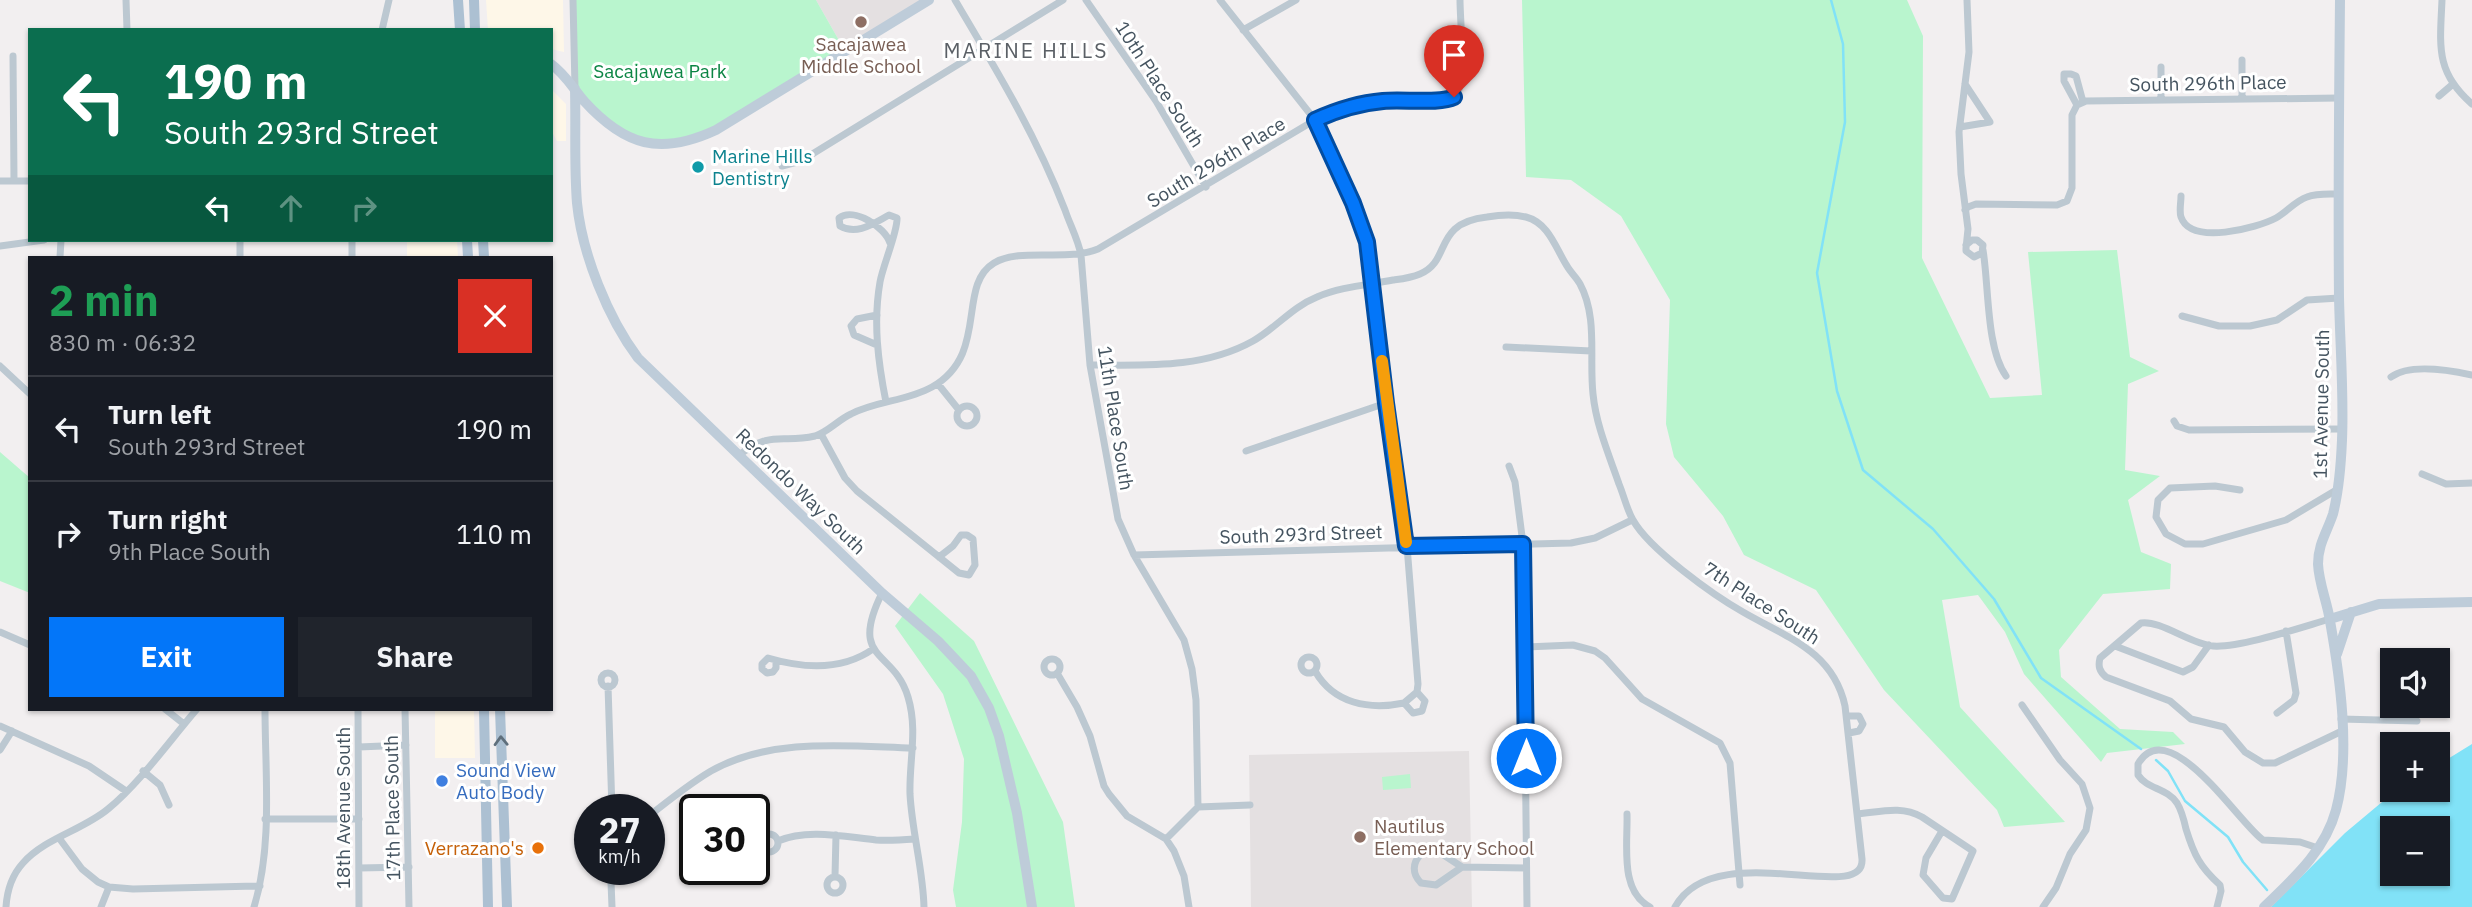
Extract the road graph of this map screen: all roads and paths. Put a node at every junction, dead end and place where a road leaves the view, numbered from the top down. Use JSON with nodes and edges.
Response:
{"nodes":[{"id":1,"x":126,"y":0,"type":"edge"},
{"id":2,"x":389,"y":0,"type":"edge"},
{"id":3,"x":458,"y":0,"type":"edge"},
{"id":4,"x":474,"y":0,"type":"edge"},
{"id":5,"x":573,"y":0,"type":"edge"},
{"id":6,"x":929,"y":0,"type":"edge"},
{"id":7,"x":955,"y":0,"type":"edge"},
{"id":8,"x":1063,"y":0,"type":"edge"},
{"id":9,"x":1086,"y":0,"type":"edge"},
{"id":10,"x":1220,"y":0,"type":"edge"},
{"id":11,"x":1296,"y":0,"type":"edge"},
{"id":12,"x":1460,"y":0,"type":"edge"},
{"id":13,"x":1967,"y":0,"type":"edge"},
{"id":14,"x":2340,"y":0,"type":"edge"},
{"id":15,"x":2442,"y":0,"type":"edge"},
{"id":16,"x":127,"y":28,"type":"edge"},
{"id":17,"x":382,"y":28,"type":"edge"},
{"id":18,"x":460,"y":28,"type":"edge"},
{"id":19,"x":475,"y":28,"type":"edge"},
{"id":20,"x":1242,"y":30,"type":"junction"},
{"id":21,"x":984,"y":49,"type":"junction"},
{"id":22,"x":13,"y":56,"type":"dead end"},
{"id":23,"x":2242,"y":60,"type":"dead end"},
{"id":24,"x":553,"y":66,"type":"edge"},
{"id":25,"x":2161,"y":67,"type":"dead end"},
{"id":26,"x":1964,"y":84,"type":"junction"},
{"id":27,"x":2452,"y":84,"type":"junction"},
{"id":28,"x":575,"y":89,"type":"junction"},
{"id":29,"x":2439,"y":96,"type":"dead end"},
{"id":30,"x":2339,"y":98,"type":"junction"},
{"id":31,"x":2161,"y":99,"type":"junction"},
{"id":32,"x":2242,"y":99,"type":"junction"},
{"id":33,"x":2472,"y":104,"type":"edge"},
{"id":34,"x":1315,"y":120,"type":"junction"},
{"id":35,"x":1960,"y":127,"type":"junction"},
{"id":36,"x":782,"y":166,"type":"dead end"},
{"id":37,"x":0,"y":181,"type":"edge"},
{"id":38,"x":14,"y":181,"type":"junction"},
{"id":39,"x":28,"y":181,"type":"edge"},
{"id":40,"x":1206,"y":187,"type":"junction"},
{"id":41,"x":2339,"y":194,"type":"junction"},
{"id":42,"x":2181,"y":196,"type":"dead end"},
{"id":43,"x":1965,"y":211,"type":"junction"},
{"id":44,"x":1968,"y":229,"type":"junction"},
{"id":45,"x":1977,"y":240,"type":"junction"},
{"id":46,"x":29,"y":242,"type":"edge"},
{"id":47,"x":890,"y":243,"type":"junction"},
{"id":48,"x":1966,"y":245,"type":"junction"},
{"id":49,"x":0,"y":246,"type":"edge"},
{"id":50,"x":1983,"y":250,"type":"junction"},
{"id":51,"x":1081,"y":255,"type":"junction"},
{"id":52,"x":1974,"y":257,"type":"junction"},
{"id":53,"x":1986,"y":271,"type":"junction"},
{"id":54,"x":1373,"y":284,"type":"junction"},
{"id":55,"x":2339,"y":298,"type":"junction"},
{"id":56,"x":877,"y":315,"type":"junction"},
{"id":57,"x":2182,"y":316,"type":"dead end"},
{"id":58,"x":877,"y":345,"type":"junction"},
{"id":59,"x":1506,"y":347,"type":"dead end"},
{"id":60,"x":1591,"y":351,"type":"junction"},
{"id":61,"x":1090,"y":365,"type":"junction"},
{"id":62,"x":0,"y":366,"type":"edge"},
{"id":63,"x":2472,"y":375,"type":"edge"},
{"id":64,"x":2006,"y":376,"type":"dead end"},
{"id":65,"x":2391,"y":377,"type":"dead end"},
{"id":66,"x":938,"y":384,"type":"junction"},
{"id":67,"x":28,"y":392,"type":"edge"},
{"id":68,"x":886,"y":402,"type":"junction"},
{"id":69,"x":1386,"y":403,"type":"junction"},
{"id":70,"x":959,"y":410,"type":"dead end"},
{"id":71,"x":2174,"y":421,"type":"dead end"},
{"id":72,"x":2343,"y":429,"type":"junction"},
{"id":73,"x":821,"y":434,"type":"junction"},
{"id":74,"x":1246,"y":451,"type":"dead end"},
{"id":75,"x":739,"y":455,"type":"junction"},
{"id":76,"x":1508,"y":466,"type":"dead end"},
{"id":77,"x":2422,"y":474,"type":"dead end"},
{"id":78,"x":2472,"y":483,"type":"edge"},
{"id":79,"x":2338,"y":489,"type":"junction"},
{"id":80,"x":2239,"y":490,"type":"dead end"},
{"id":81,"x":1632,"y":520,"type":"junction"},
{"id":82,"x":1523,"y":544,"type":"junction"},
{"id":83,"x":1406,"y":546,"type":"junction"},
{"id":84,"x":1133,"y":555,"type":"junction"},
{"id":85,"x":939,"y":557,"type":"junction"},
{"id":86,"x":882,"y":593,"type":"junction"},
{"id":87,"x":2472,"y":602,"type":"edge"},
{"id":88,"x":2351,"y":611,"type":"junction"},
{"id":89,"x":2330,"y":619,"type":"junction"},
{"id":90,"x":2286,"y":631,"type":"junction"},
{"id":91,"x":0,"y":632,"type":"edge"},
{"id":92,"x":28,"y":644,"type":"edge"},
{"id":93,"x":2209,"y":645,"type":"junction"},
{"id":94,"x":2115,"y":646,"type":"junction"},
{"id":95,"x":1526,"y":647,"type":"junction"},
{"id":96,"x":873,"y":649,"type":"junction"},
{"id":97,"x":776,"y":662,"type":"dead end"},
{"id":98,"x":2336,"y":662,"type":"junction"},
{"id":99,"x":1315,"y":671,"type":"dead end"},
{"id":100,"x":1057,"y":673,"type":"dead end"},
{"id":101,"x":608,"y":686,"type":"dead end"},
{"id":102,"x":1414,"y":695,"type":"junction"},
{"id":103,"x":1404,"y":704,"type":"junction"},
{"id":104,"x":2022,"y":705,"type":"dead end"},
{"id":105,"x":168,"y":711,"type":"edge"},
{"id":106,"x":195,"y":711,"type":"edge"},
{"id":107,"x":265,"y":711,"type":"edge"},
{"id":108,"x":358,"y":711,"type":"edge"},
{"id":109,"x":405,"y":711,"type":"edge"},
{"id":110,"x":484,"y":711,"type":"edge"},
{"id":111,"x":500,"y":711,"type":"edge"},
{"id":112,"x":2277,"y":713,"type":"dead end"},
{"id":113,"x":1847,"y":716,"type":"junction"},
{"id":114,"x":2341,"y":719,"type":"junction"},
{"id":115,"x":2417,"y":721,"type":"dead end"},
{"id":116,"x":184,"y":724,"type":"junction"},
{"id":117,"x":0,"y":726,"type":"edge"},
{"id":118,"x":12,"y":731,"type":"junction"},
{"id":119,"x":2342,"y":731,"type":"junction"},
{"id":120,"x":1849,"y":733,"type":"junction"},
{"id":121,"x":406,"y":745,"type":"junction"},
{"id":122,"x":359,"y":747,"type":"junction"},
{"id":123,"x":913,"y":748,"type":"junction"},
{"id":124,"x":0,"y":750,"type":"edge"},
{"id":125,"x":143,"y":771,"type":"junction"},
{"id":126,"x":126,"y":791,"type":"junction"},
{"id":127,"x":611,"y":794,"type":"edge"},
{"id":128,"x":665,"y":804,"type":"edge"},
{"id":129,"x":169,"y":805,"type":"dead end"},
{"id":130,"x":1250,"y":805,"type":"dead end"},
{"id":131,"x":1198,"y":807,"type":"junction"},
{"id":132,"x":1627,"y":814,"type":"dead end"},
{"id":133,"x":1857,"y":814,"type":"junction"},
{"id":134,"x":265,"y":819,"type":"junction"},
{"id":135,"x":359,"y":819,"type":"junction"},
{"id":136,"x":1942,"y":831,"type":"junction"},
{"id":137,"x":836,"y":835,"type":"junction"},
{"id":138,"x":59,"y":838,"type":"junction"},
{"id":139,"x":915,"y":839,"type":"junction"},
{"id":140,"x":1166,"y":839,"type":"junction"},
{"id":141,"x":778,"y":841,"type":"dead end"},
{"id":142,"x":2318,"y":848,"type":"junction"},
{"id":143,"x":409,"y":867,"type":"junction"},
{"id":144,"x":1462,"y":867,"type":"junction"},
{"id":145,"x":359,"y":868,"type":"junction"},
{"id":146,"x":1526,"y":868,"type":"junction"},
{"id":147,"x":835,"y":876,"type":"dead end"},
{"id":148,"x":1860,"y":881,"type":"dead end"},
{"id":149,"x":611,"y":885,"type":"edge"},
{"id":150,"x":1740,"y":885,"type":"junction"},
{"id":151,"x":260,"y":886,"type":"junction"},
{"id":152,"x":109,"y":887,"type":"junction"},
{"id":153,"x":1753,"y":888,"type":"dead end"},
{"id":154,"x":6,"y":907,"type":"edge"},
{"id":155,"x":102,"y":907,"type":"edge"},
{"id":156,"x":254,"y":907,"type":"edge"},
{"id":157,"x":359,"y":907,"type":"edge"},
{"id":158,"x":409,"y":907,"type":"edge"},
{"id":159,"x":488,"y":907,"type":"edge"},
{"id":160,"x":508,"y":907,"type":"edge"},
{"id":161,"x":612,"y":907,"type":"edge"},
{"id":162,"x":924,"y":907,"type":"edge"},
{"id":163,"x":1032,"y":907,"type":"edge"},
{"id":164,"x":1189,"y":907,"type":"edge"},
{"id":165,"x":1527,"y":907,"type":"edge"},
{"id":166,"x":1650,"y":907,"type":"edge"},
{"id":167,"x":1675,"y":907,"type":"edge"},
{"id":168,"x":2043,"y":907,"type":"edge"},
{"id":169,"x":2217,"y":907,"type":"edge"},
{"id":170,"x":2264,"y":907,"type":"edge"}],
"edges":[{"from":1,"to":16,"type":"street"},
{"from":2,"to":17,"type":"street"},
{"from":3,"to":18,"type":"main road"},
{"from":4,"to":19,"type":"main road"},
{"from":5,"to":28,"type":"street"},
{"from":6,"to":28,"type":"street"},
{"from":7,"to":21,"type":"street","name":"11th Place South"},
{"from":8,"to":21,"type":"street"},
{"from":9,"to":40,"type":"street","name":"10th Place South"},
{"from":10,"to":20,"type":"street"},
{"from":11,"to":20,"type":"street"},
{"from":12,"to":34,"type":"street","name":"South 296th Place"},
{"from":13,"to":26,"type":"street"},
{"from":14,"to":30,"type":"street","name":"1st Avenue South"},
{"from":15,"to":27,"type":"street"},
{"from":20,"to":34,"type":"street"},
{"from":21,"to":36,"type":"street"},
{"from":21,"to":51,"type":"street","name":"11th Place South"},
{"from":22,"to":38,"type":"street"},
{"from":23,"to":32,"type":"street"},
{"from":24,"to":28,"type":"street"},
{"from":25,"to":31,"type":"street"},
{"from":26,"to":35,"type":"street"},
{"from":26,"to":35,"type":"street"},
{"from":27,"to":29,"type":"street"},
{"from":27,"to":33,"type":"street"},
{"from":28,"to":75,"type":"street","name":"Redondo Way South"},
{"from":30,"to":32,"type":"street","name":"South 296th Place"},
{"from":30,"to":41,"type":"street","name":"1st Avenue South"},
{"from":31,"to":32,"type":"street","name":"South 296th Place"},
{"from":31,"to":43,"type":"street","name":"South 296th Place"},
{"from":34,"to":40,"type":"street","name":"South 296th Place"},
{"from":34,"to":54,"type":"street"},
{"from":35,"to":43,"type":"street"},
{"from":37,"to":38,"type":"street"},
{"from":38,"to":39,"type":"street"},
{"from":40,"to":51,"type":"street","name":"South 296th Place"},
{"from":41,"to":42,"type":"street"},
{"from":41,"to":55,"type":"street","name":"1st Avenue South"},
{"from":43,"to":44,"type":"street"},
{"from":44,"to":45,"type":"street"},
{"from":44,"to":48,"type":"street"},
{"from":45,"to":48,"type":"street"},
{"from":45,"to":50,"type":"street"},
{"from":46,"to":49,"type":"street"},
{"from":47,"to":47,"type":"street"},
{"from":47,"to":56,"type":"street"},
{"from":48,"to":52,"type":"street"},
{"from":50,"to":52,"type":"street"},
{"from":50,"to":53,"type":"street"},
{"from":51,"to":61,"type":"street","name":"11th Place South"},
{"from":51,"to":66,"type":"street","name":"South 296th Place"},
{"from":52,"to":53,"type":"street"},
{"from":53,"to":64,"type":"street"},
{"from":54,"to":60,"type":"street","name":"7th Place South"},
{"from":54,"to":61,"type":"street"},
{"from":54,"to":69,"type":"street"},
{"from":55,"to":57,"type":"street"},
{"from":55,"to":72,"type":"street","name":"1st Avenue South"},
{"from":56,"to":58,"type":"street"},
{"from":56,"to":58,"type":"street"},
{"from":58,"to":68,"type":"street"},
{"from":59,"to":60,"type":"street"},
{"from":60,"to":81,"type":"street","name":"7th Place South"},
{"from":61,"to":84,"type":"street","name":"11th Place South"},
{"from":62,"to":67,"type":"street"},
{"from":63,"to":65,"type":"street"},
{"from":66,"to":68,"type":"street"},
{"from":66,"to":70,"type":"street"},
{"from":68,"to":73,"type":"street"},
{"from":69,"to":74,"type":"street"},
{"from":69,"to":83,"type":"street"},
{"from":71,"to":72,"type":"street"},
{"from":72,"to":79,"type":"street","name":"1st Avenue South"},
{"from":73,"to":75,"type":"street"},
{"from":73,"to":85,"type":"street"},
{"from":75,"to":86,"type":"street","name":"Redondo Way South"},
{"from":76,"to":82,"type":"street"},
{"from":77,"to":78,"type":"street"},
{"from":79,"to":80,"type":"street"},
{"from":79,"to":89,"type":"street","name":"1st Avenue South"},
{"from":81,"to":82,"type":"street","name":"South 293rd Street"},
{"from":81,"to":113,"type":"street","name":"7th Place South"},
{"from":82,"to":83,"type":"street","name":"South 293rd Street"},
{"from":82,"to":95,"type":"street"},
{"from":83,"to":84,"type":"street","name":"South 293rd Street"},
{"from":83,"to":102,"type":"street"},
{"from":84,"to":131,"type":"street","name":"11th Place South"},
{"from":85,"to":85,"type":"street"},
{"from":86,"to":96,"type":"street"},
{"from":86,"to":163,"type":"street","name":"Redondo Way South"},
{"from":87,"to":88,"type":"street"},
{"from":88,"to":89,"type":"street"},
{"from":88,"to":98,"type":"street"},
{"from":89,"to":90,"type":"street"},
{"from":89,"to":98,"type":"street","name":"1st Avenue South"},
{"from":90,"to":93,"type":"street"},
{"from":90,"to":112,"type":"street"},
{"from":91,"to":92,"type":"street"},
{"from":93,"to":94,"type":"street"},
{"from":93,"to":94,"type":"street"},
{"from":94,"to":119,"type":"street"},
{"from":95,"to":146,"type":"street"},
{"from":95,"to":150,"type":"street"},
{"from":96,"to":97,"type":"street"},
{"from":96,"to":123,"type":"street"},
{"from":98,"to":114,"type":"street","name":"1st Avenue South"},
{"from":99,"to":103,"type":"street"},
{"from":100,"to":140,"type":"street"},
{"from":101,"to":127,"type":"street"},
{"from":102,"to":103,"type":"street"},
{"from":102,"to":103,"type":"street"},
{"from":104,"to":168,"type":"street"},
{"from":105,"to":116,"type":"street"},
{"from":106,"to":116,"type":"street"},
{"from":107,"to":134,"type":"street"},
{"from":108,"to":122,"type":"street","name":"18th Avenue South"},
{"from":109,"to":121,"type":"street","name":"17th Place South"},
{"from":110,"to":159,"type":"main road"},
{"from":160,"to":111,"type":"main road","one_way":true},
{"from":113,"to":120,"type":"street"},
{"from":113,"to":120,"type":"street"},
{"from":114,"to":115,"type":"street"},
{"from":114,"to":119,"type":"street","name":"1st Avenue South"},
{"from":116,"to":125,"type":"street"},
{"from":117,"to":118,"type":"street"},
{"from":118,"to":124,"type":"street"},
{"from":118,"to":126,"type":"street"},
{"from":119,"to":142,"type":"street","name":"1st Avenue South"},
{"from":120,"to":133,"type":"street"},
{"from":121,"to":122,"type":"street"},
{"from":121,"to":143,"type":"street","name":"17th Place South"},
{"from":122,"to":135,"type":"street","name":"18th Avenue South"},
{"from":123,"to":128,"type":"street"},
{"from":123,"to":139,"type":"street"},
{"from":125,"to":126,"type":"street"},
{"from":125,"to":129,"type":"street"},
{"from":126,"to":138,"type":"street"},
{"from":130,"to":131,"type":"street"},
{"from":131,"to":140,"type":"street"},
{"from":132,"to":166,"type":"street"},
{"from":133,"to":136,"type":"street"},
{"from":133,"to":148,"type":"street"},
{"from":134,"to":135,"type":"street"},
{"from":134,"to":151,"type":"street"},
{"from":135,"to":145,"type":"street","name":"18th Avenue South"},
{"from":136,"to":136,"type":"street"},
{"from":137,"to":139,"type":"street"},
{"from":137,"to":141,"type":"street"},
{"from":137,"to":147,"type":"street"},
{"from":138,"to":152,"type":"street"},
{"from":138,"to":154,"type":"street"},
{"from":139,"to":162,"type":"street"},
{"from":140,"to":164,"type":"street"},
{"from":142,"to":169,"type":"street"},
{"from":142,"to":170,"type":"street","name":"1st Avenue South"},
{"from":143,"to":145,"type":"street"},
{"from":143,"to":158,"type":"street","name":"17th Place South"},
{"from":144,"to":144,"type":"street"},
{"from":144,"to":146,"type":"street"},
{"from":145,"to":157,"type":"street","name":"18th Avenue South"},
{"from":146,"to":165,"type":"street"},
{"from":149,"to":161,"type":"street"},
{"from":150,"to":153,"type":"street"},
{"from":150,"to":167,"type":"street"},
{"from":151,"to":152,"type":"street"},
{"from":151,"to":156,"type":"street"},
{"from":152,"to":155,"type":"street"}]}
